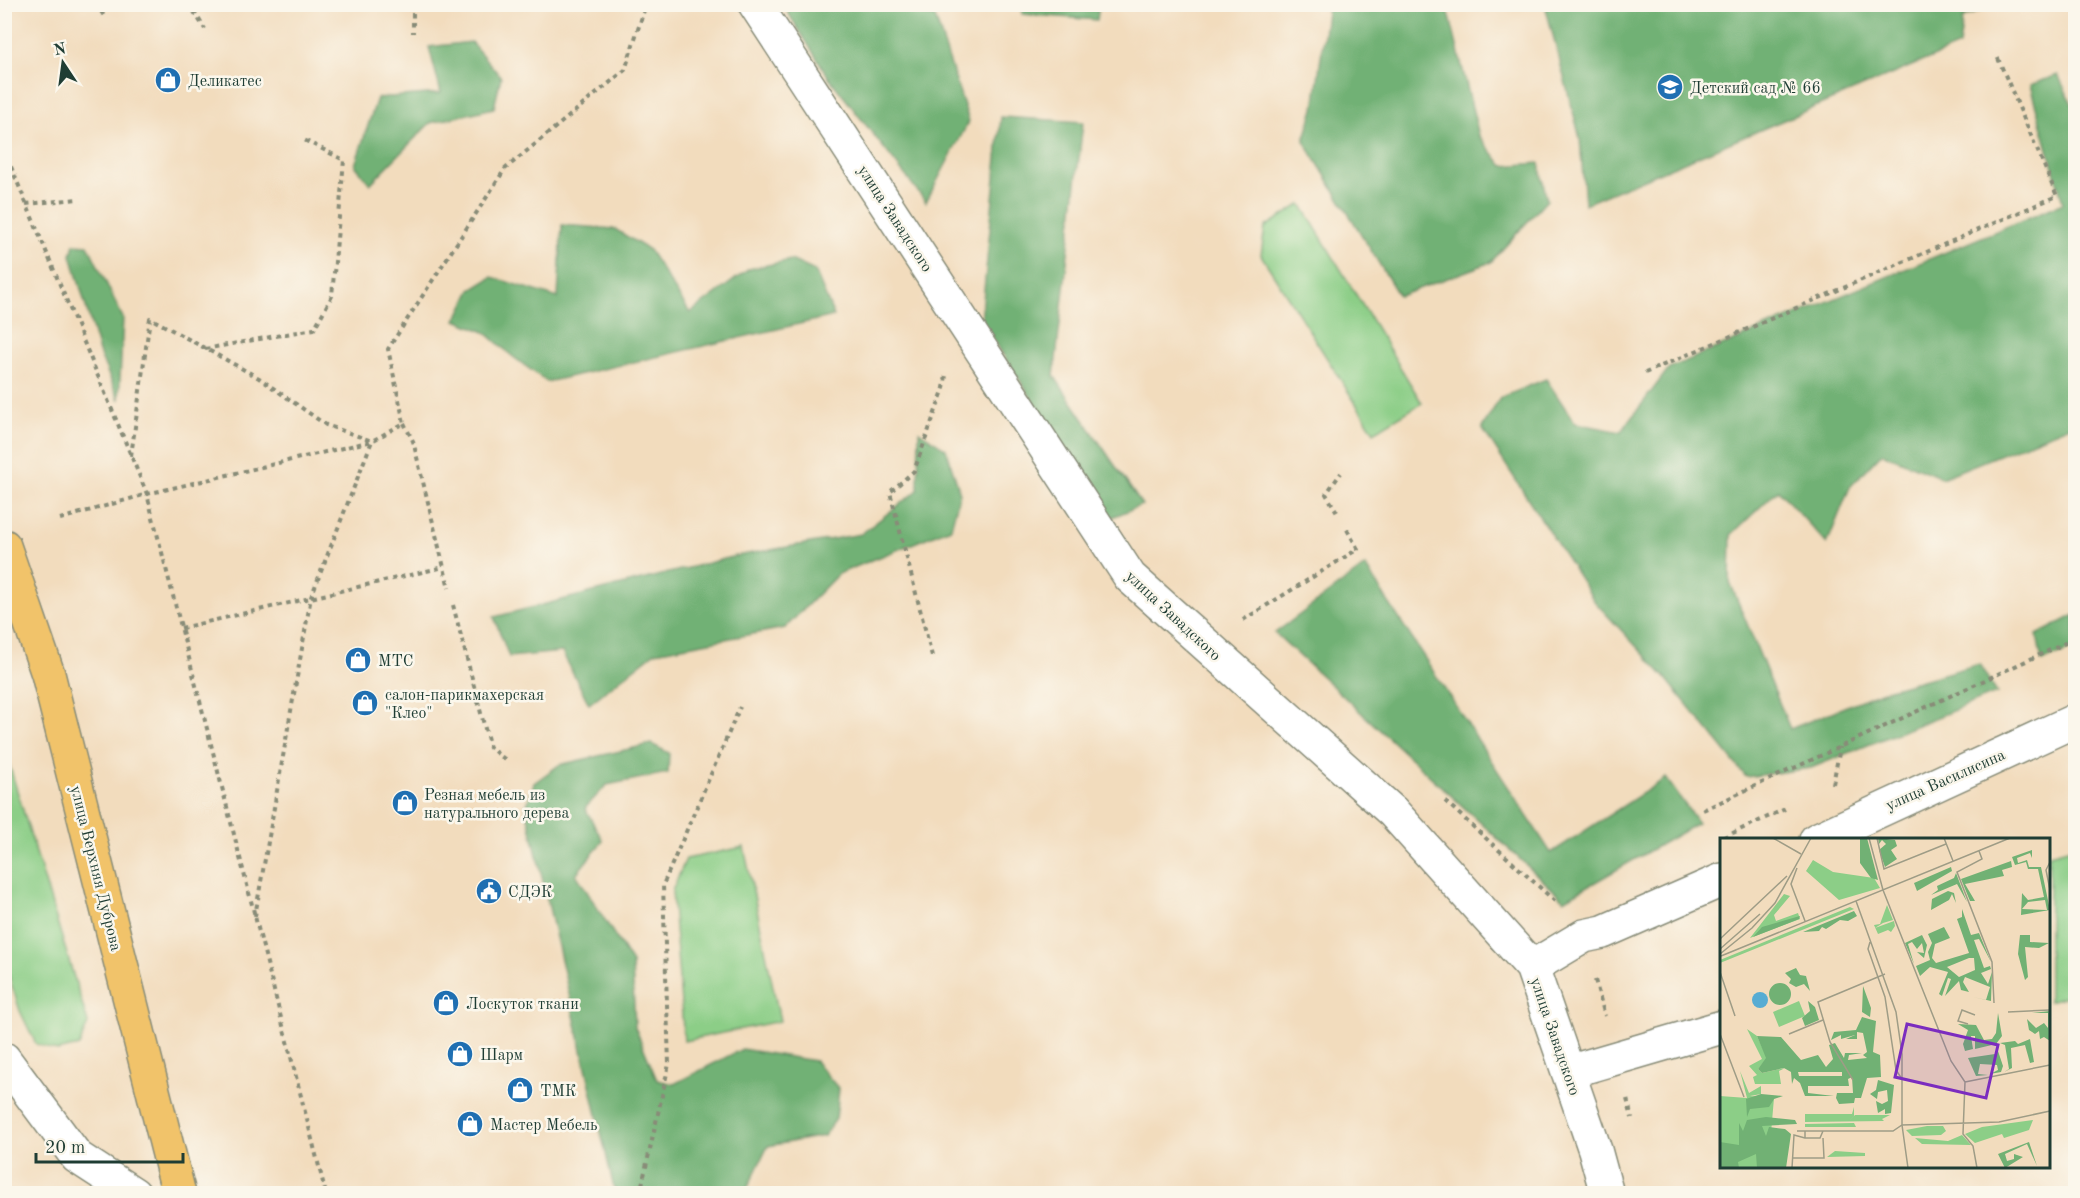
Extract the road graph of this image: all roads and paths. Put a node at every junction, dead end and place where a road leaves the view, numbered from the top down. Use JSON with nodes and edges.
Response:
{"nodes":[{"id":1,"x":96,"y":4,"type":"edge"},
{"id":2,"x":189,"y":4,"type":"edge"},
{"id":3,"x":413,"y":4,"type":"edge"},
{"id":4,"x":646,"y":4,"type":"edge"},
{"id":5,"x":755,"y":4,"type":"edge"},
{"id":6,"x":104,"y":16,"type":"dead end"},
{"id":7,"x":205,"y":29,"type":"dead end"},
{"id":8,"x":413,"y":33,"type":"dead end"},
{"id":9,"x":1997,"y":56,"type":"dead end"},
{"id":10,"x":302,"y":139,"type":"dead end"},
{"id":11,"x":4,"y":150,"type":"edge"},
{"id":12,"x":78,"y":199,"type":"dead end"},
{"id":13,"x":26,"y":204,"type":"junction"},
{"id":14,"x":954,"y":306,"type":"junction"},
{"id":15,"x":205,"y":349,"type":"junction"},
{"id":16,"x":1645,"y":373,"type":"dead end"},
{"id":17,"x":404,"y":423,"type":"junction"},
{"id":18,"x":372,"y":441,"type":"junction"},
{"id":19,"x":131,"y":457,"type":"junction"},
{"id":20,"x":1341,"y":473,"type":"dead end"},
{"id":21,"x":147,"y":494,"type":"junction"},
{"id":22,"x":1337,"y":512,"type":"dead end"},
{"id":23,"x":60,"y":519,"type":"dead end"},
{"id":24,"x":4,"y":546,"type":"edge"},
{"id":25,"x":444,"y":567,"type":"junction"},
{"id":26,"x":448,"y":588,"type":"dead end"},
{"id":27,"x":311,"y":597,"type":"junction"},
{"id":28,"x":453,"y":605,"type":"dead end"},
{"id":29,"x":181,"y":628,"type":"junction"},
{"id":30,"x":2076,"y":638,"type":"edge"},
{"id":31,"x":932,"y":656,"type":"dead end"},
{"id":32,"x":740,"y":707,"type":"dead end"},
{"id":33,"x":2076,"y":720,"type":"edge"},
{"id":34,"x":507,"y":761,"type":"dead end"},
{"id":35,"x":1703,"y":810,"type":"dead end"},
{"id":36,"x":1819,"y":838,"type":"edge"},
{"id":37,"x":1720,"y":881,"type":"edge"},
{"id":38,"x":255,"y":918,"type":"junction"},
{"id":39,"x":1532,"y":967,"type":"junction"},
{"id":40,"x":1720,"y":1028,"type":"edge"},
{"id":41,"x":4,"y":1059,"type":"edge"},
{"id":42,"x":1568,"y":1072,"type":"junction"},
{"id":43,"x":134,"y":1194,"type":"edge"},
{"id":44,"x":179,"y":1194,"type":"edge"},
{"id":45,"x":326,"y":1194,"type":"edge"},
{"id":46,"x":640,"y":1194,"type":"edge"},
{"id":47,"x":1607,"y":1194,"type":"edge"}],
"edges":[{"from":1,"to":6,"type":"path"},
{"from":2,"to":7,"type":"path"},
{"from":3,"to":8,"type":"path"},
{"from":4,"to":17,"type":"path"},
{"from":5,"to":14,"type":"street","name":"улица Завадского"},
{"from":9,"to":16,"type":"path"},
{"from":10,"to":15,"type":"path"},
{"from":11,"to":13,"type":"path"},
{"from":12,"to":13,"type":"path"},
{"from":13,"to":19,"type":"path"},
{"from":14,"to":31,"type":"path"},
{"from":14,"to":39,"type":"street","name":"улица Завадского"},
{"from":15,"to":18,"type":"path"},
{"from":15,"to":19,"type":"path"},
{"from":17,"to":18,"type":"path"},
{"from":17,"to":25,"type":"path"},
{"from":18,"to":21,"type":"path"},
{"from":18,"to":27,"type":"path"},
{"from":19,"to":21,"type":"path"},
{"from":20,"to":22,"type":"path"},
{"from":21,"to":23,"type":"path"},
{"from":21,"to":29,"type":"path"},
{"from":24,"to":44,"type":"main road","name":"улица Верхняя Дуброва"},
{"from":25,"to":26,"type":"path"},
{"from":25,"to":27,"type":"path"},
{"from":27,"to":29,"type":"path"},
{"from":27,"to":38,"type":"path"},
{"from":28,"to":34,"type":"path"},
{"from":29,"to":38,"type":"path"},
{"from":30,"to":35,"type":"path"},
{"from":32,"to":46,"type":"path"},
{"from":33,"to":36,"type":"street","name":"улица Василисина"},
{"from":37,"to":39,"type":"street"},
{"from":38,"to":45,"type":"path"},
{"from":39,"to":42,"type":"street","name":"улица Завадского"},
{"from":40,"to":42,"type":"street"},
{"from":41,"to":43,"type":"street"},
{"from":42,"to":47,"type":"street","name":"улица Завадского"}]}
